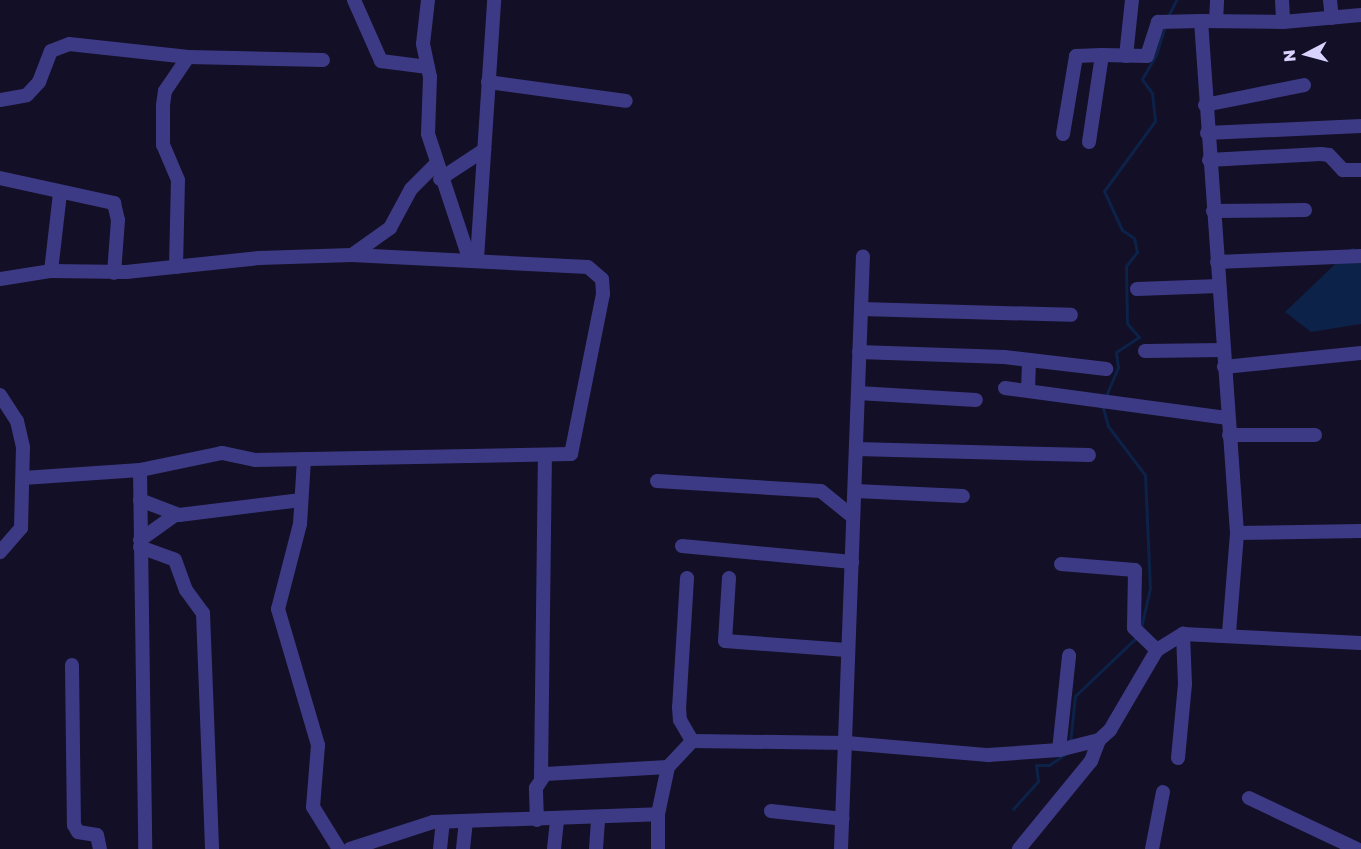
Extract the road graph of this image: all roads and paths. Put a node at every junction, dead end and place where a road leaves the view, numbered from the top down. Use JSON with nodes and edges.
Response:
{"nodes":[{"id":1,"x":354,"y":0,"type":"edge"},
{"id":2,"x":428,"y":0,"type":"edge"},
{"id":3,"x":494,"y":0,"type":"edge"},
{"id":4,"x":1132,"y":0,"type":"edge"},
{"id":5,"x":1217,"y":0,"type":"edge"},
{"id":6,"x":1282,"y":0,"type":"edge"},
{"id":7,"x":1330,"y":0,"type":"edge"},
{"id":8,"x":1361,"y":15,"type":"edge"},
{"id":9,"x":1332,"y":18,"type":"junction"},
{"id":10,"x":1200,"y":21,"type":"junction"},
{"id":11,"x":1216,"y":21,"type":"junction"},
{"id":12,"x":1283,"y":22,"type":"junction"},
{"id":13,"x":1102,"y":55,"type":"junction"},
{"id":14,"x":1126,"y":56,"type":"junction"},
{"id":15,"x":188,"y":57,"type":"junction"},
{"id":16,"x":323,"y":60,"type":"dead end"},
{"id":17,"x":428,"y":67,"type":"junction"},
{"id":18,"x":488,"y":82,"type":"junction"},
{"id":19,"x":1304,"y":85,"type":"dead end"},
{"id":20,"x":0,"y":100,"type":"edge"},
{"id":21,"x":626,"y":101,"type":"dead end"},
{"id":22,"x":1205,"y":105,"type":"junction"},
{"id":23,"x":1361,"y":126,"type":"edge"},
{"id":24,"x":1207,"y":133,"type":"junction"},
{"id":25,"x":1063,"y":134,"type":"dead end"},
{"id":26,"x":1089,"y":142,"type":"dead end"},
{"id":27,"x":484,"y":150,"type":"junction"},
{"id":28,"x":1209,"y":160,"type":"junction"},
{"id":29,"x":436,"y":164,"type":"junction"},
{"id":30,"x":1361,"y":170,"type":"edge"},
{"id":31,"x":0,"y":178,"type":"edge"},
{"id":32,"x":440,"y":179,"type":"junction"},
{"id":33,"x":60,"y":193,"type":"junction"},
{"id":34,"x":1305,"y":210,"type":"dead end"},
{"id":35,"x":1213,"y":211,"type":"junction"},
{"id":36,"x":352,"y":255,"type":"junction"},
{"id":37,"x":863,"y":256,"type":"dead end"},
{"id":38,"x":1361,"y":256,"type":"edge"},
{"id":39,"x":473,"y":258,"type":"junction"},
{"id":40,"x":1217,"y":262,"type":"junction"},
{"id":41,"x":176,"y":267,"type":"junction"},
{"id":42,"x":51,"y":271,"type":"junction"},
{"id":43,"x":114,"y":273,"type":"junction"},
{"id":44,"x":0,"y":279,"type":"edge"},
{"id":45,"x":1219,"y":286,"type":"junction"},
{"id":46,"x":1137,"y":289,"type":"dead end"},
{"id":47,"x":861,"y":309,"type":"junction"},
{"id":48,"x":1071,"y":315,"type":"dead end"},
{"id":49,"x":1223,"y":350,"type":"junction"},
{"id":50,"x":1145,"y":351,"type":"dead end"},
{"id":51,"x":859,"y":352,"type":"junction"},
{"id":52,"x":1361,"y":353,"type":"edge"},
{"id":53,"x":1029,"y":360,"type":"junction"},
{"id":54,"x":1224,"y":367,"type":"junction"},
{"id":55,"x":1106,"y":369,"type":"dead end"},
{"id":56,"x":1005,"y":388,"type":"dead end"},
{"id":57,"x":1028,"y":390,"type":"junction"},
{"id":58,"x":858,"y":393,"type":"junction"},
{"id":59,"x":0,"y":394,"type":"edge"},
{"id":60,"x":976,"y":400,"type":"dead end"},
{"id":61,"x":1228,"y":418,"type":"junction"},
{"id":62,"x":1229,"y":435,"type":"junction"},
{"id":63,"x":1315,"y":435,"type":"dead end"},
{"id":64,"x":856,"y":449,"type":"junction"},
{"id":65,"x":1089,"y":455,"type":"dead end"},
{"id":66,"x":545,"y":456,"type":"junction"},
{"id":67,"x":303,"y":459,"type":"junction"},
{"id":68,"x":140,"y":470,"type":"junction"},
{"id":69,"x":23,"y":478,"type":"junction"},
{"id":70,"x":657,"y":481,"type":"dead end"},
{"id":71,"x":855,"y":491,"type":"junction"},
{"id":72,"x":963,"y":496,"type":"dead end"},
{"id":73,"x":140,"y":500,"type":"junction"},
{"id":74,"x":301,"y":500,"type":"junction"},
{"id":75,"x":175,"y":515,"type":"junction"},
{"id":76,"x":853,"y":517,"type":"junction"},
{"id":77,"x":1361,"y":531,"type":"edge"},
{"id":78,"x":1237,"y":533,"type":"junction"},
{"id":79,"x":140,"y":544,"type":"junction"},
{"id":80,"x":682,"y":546,"type":"dead end"},
{"id":81,"x":0,"y":552,"type":"edge"},
{"id":82,"x":852,"y":562,"type":"junction"},
{"id":83,"x":1061,"y":564,"type":"dead end"},
{"id":84,"x":687,"y":578,"type":"dead end"},
{"id":85,"x":729,"y":578,"type":"dead end"},
{"id":86,"x":1229,"y":633,"type":"junction"},
{"id":87,"x":1183,"y":634,"type":"junction"},
{"id":88,"x":1361,"y":643,"type":"edge"},
{"id":89,"x":847,"y":650,"type":"junction"},
{"id":90,"x":1157,"y":650,"type":"junction"},
{"id":91,"x":1070,"y":656,"type":"dead end"},
{"id":92,"x":72,"y":665,"type":"dead end"},
{"id":93,"x":1099,"y":740,"type":"junction"},
{"id":94,"x":692,"y":741,"type":"junction"},
{"id":95,"x":847,"y":743,"type":"junction"},
{"id":96,"x":1063,"y":749,"type":"junction"},
{"id":97,"x":1178,"y":758,"type":"dead end"},
{"id":98,"x":668,"y":767,"type":"junction"},
{"id":99,"x":541,"y":777,"type":"junction"},
{"id":100,"x":1163,"y":792,"type":"dead end"},
{"id":101,"x":1249,"y":798,"type":"dead end"},
{"id":102,"x":771,"y":811,"type":"dead end"},
{"id":103,"x":658,"y":814,"type":"junction"},
{"id":104,"x":598,"y":818,"type":"junction"},
{"id":105,"x":557,"y":819,"type":"junction"},
{"id":106,"x":843,"y":819,"type":"junction"},
{"id":107,"x":465,"y":820,"type":"junction"},
{"id":108,"x":537,"y":820,"type":"junction"},
{"id":109,"x":443,"y":822,"type":"junction"},
{"id":110,"x":381,"y":843,"type":"edge"},
{"id":111,"x":100,"y":849,"type":"edge"},
{"id":112,"x":145,"y":849,"type":"edge"},
{"id":113,"x":212,"y":849,"type":"edge"},
{"id":114,"x":339,"y":849,"type":"edge"},
{"id":115,"x":350,"y":849,"type":"edge"},
{"id":116,"x":441,"y":849,"type":"edge"},
{"id":117,"x":463,"y":849,"type":"edge"},
{"id":118,"x":554,"y":849,"type":"edge"},
{"id":119,"x":596,"y":849,"type":"edge"},
{"id":120,"x":658,"y":849,"type":"edge"},
{"id":121,"x":841,"y":849,"type":"edge"},
{"id":122,"x":1019,"y":849,"type":"edge"},
{"id":123,"x":1152,"y":849,"type":"edge"},
{"id":124,"x":1357,"y":849,"type":"edge"}],
"edges":[{"from":1,"to":17,"type":"street"},
{"from":2,"to":17,"type":"street"},
{"from":3,"to":18,"type":"street"},
{"from":4,"to":14,"type":"street"},
{"from":5,"to":11,"type":"street"},
{"from":6,"to":12,"type":"street"},
{"from":7,"to":9,"type":"street"},
{"from":8,"to":9,"type":"street"},
{"from":9,"to":12,"type":"street"},
{"from":10,"to":11,"type":"street"},
{"from":10,"to":14,"type":"street"},
{"from":10,"to":22,"type":"street"},
{"from":11,"to":12,"type":"street"},
{"from":13,"to":14,"type":"street"},
{"from":13,"to":25,"type":"street"},
{"from":13,"to":26,"type":"street"},
{"from":15,"to":16,"type":"street"},
{"from":15,"to":20,"type":"street"},
{"from":15,"to":41,"type":"street"},
{"from":17,"to":29,"type":"street"},
{"from":18,"to":21,"type":"street"},
{"from":18,"to":27,"type":"street"},
{"from":19,"to":22,"type":"street"},
{"from":22,"to":24,"type":"street"},
{"from":23,"to":24,"type":"street"},
{"from":24,"to":28,"type":"street"},
{"from":27,"to":32,"type":"street"},
{"from":27,"to":39,"type":"street"},
{"from":28,"to":30,"type":"street"},
{"from":28,"to":35,"type":"street"},
{"from":29,"to":32,"type":"street"},
{"from":29,"to":36,"type":"street"},
{"from":31,"to":33,"type":"street"},
{"from":32,"to":39,"type":"street"},
{"from":33,"to":42,"type":"street"},
{"from":33,"to":43,"type":"street"},
{"from":34,"to":35,"type":"street"},
{"from":35,"to":40,"type":"street"},
{"from":36,"to":39,"type":"street"},
{"from":36,"to":41,"type":"street"},
{"from":37,"to":47,"type":"street"},
{"from":38,"to":40,"type":"street"},
{"from":39,"to":66,"type":"street"},
{"from":40,"to":45,"type":"street"},
{"from":41,"to":43,"type":"street"},
{"from":42,"to":43,"type":"street"},
{"from":42,"to":44,"type":"street"},
{"from":45,"to":46,"type":"street"},
{"from":45,"to":49,"type":"street"},
{"from":47,"to":48,"type":"street"},
{"from":47,"to":51,"type":"street"},
{"from":49,"to":50,"type":"street"},
{"from":49,"to":54,"type":"street"},
{"from":51,"to":53,"type":"street"},
{"from":51,"to":58,"type":"street"},
{"from":52,"to":54,"type":"street"},
{"from":53,"to":55,"type":"street"},
{"from":53,"to":57,"type":"street"},
{"from":54,"to":61,"type":"street"},
{"from":56,"to":57,"type":"street"},
{"from":57,"to":61,"type":"street"},
{"from":58,"to":60,"type":"street"},
{"from":58,"to":64,"type":"street"},
{"from":59,"to":69,"type":"street"},
{"from":61,"to":62,"type":"street"},
{"from":62,"to":63,"type":"street"},
{"from":62,"to":78,"type":"street"},
{"from":64,"to":65,"type":"street"},
{"from":64,"to":71,"type":"street"},
{"from":66,"to":67,"type":"street"},
{"from":66,"to":99,"type":"street"},
{"from":67,"to":68,"type":"street"},
{"from":67,"to":74,"type":"street"},
{"from":68,"to":69,"type":"street"},
{"from":68,"to":73,"type":"street"},
{"from":69,"to":81,"type":"street"},
{"from":70,"to":76,"type":"street"},
{"from":71,"to":72,"type":"street"},
{"from":71,"to":76,"type":"street"},
{"from":73,"to":75,"type":"street"},
{"from":73,"to":79,"type":"street"},
{"from":74,"to":75,"type":"street"},
{"from":74,"to":114,"type":"street"},
{"from":75,"to":79,"type":"street"},
{"from":76,"to":82,"type":"street"},
{"from":77,"to":78,"type":"street"},
{"from":78,"to":86,"type":"street"},
{"from":79,"to":112,"type":"street"},
{"from":79,"to":113,"type":"street"},
{"from":80,"to":82,"type":"street"},
{"from":82,"to":89,"type":"street"},
{"from":83,"to":90,"type":"street"},
{"from":84,"to":94,"type":"street"},
{"from":85,"to":89,"type":"street"},
{"from":86,"to":87,"type":"street"},
{"from":86,"to":88,"type":"street"},
{"from":87,"to":90,"type":"street"},
{"from":87,"to":97,"type":"street"},
{"from":89,"to":95,"type":"street"},
{"from":90,"to":93,"type":"street"},
{"from":91,"to":96,"type":"street"},
{"from":92,"to":111,"type":"street"},
{"from":93,"to":96,"type":"street"},
{"from":93,"to":122,"type":"street"},
{"from":94,"to":95,"type":"street"},
{"from":94,"to":98,"type":"street"},
{"from":95,"to":96,"type":"street"},
{"from":95,"to":106,"type":"street"},
{"from":98,"to":99,"type":"street"},
{"from":98,"to":103,"type":"street"},
{"from":99,"to":108,"type":"street"},
{"from":100,"to":123,"type":"street"},
{"from":101,"to":124,"type":"street"},
{"from":102,"to":106,"type":"street"},
{"from":103,"to":104,"type":"street"},
{"from":103,"to":120,"type":"street"},
{"from":104,"to":105,"type":"street"},
{"from":104,"to":119,"type":"street"},
{"from":105,"to":108,"type":"street"},
{"from":105,"to":118,"type":"street"},
{"from":106,"to":121,"type":"street"},
{"from":107,"to":108,"type":"street"},
{"from":107,"to":109,"type":"street"},
{"from":107,"to":117,"type":"street"},
{"from":109,"to":110,"type":"street"},
{"from":109,"to":116,"type":"street"},
{"from":110,"to":115,"type":"street"}]}
